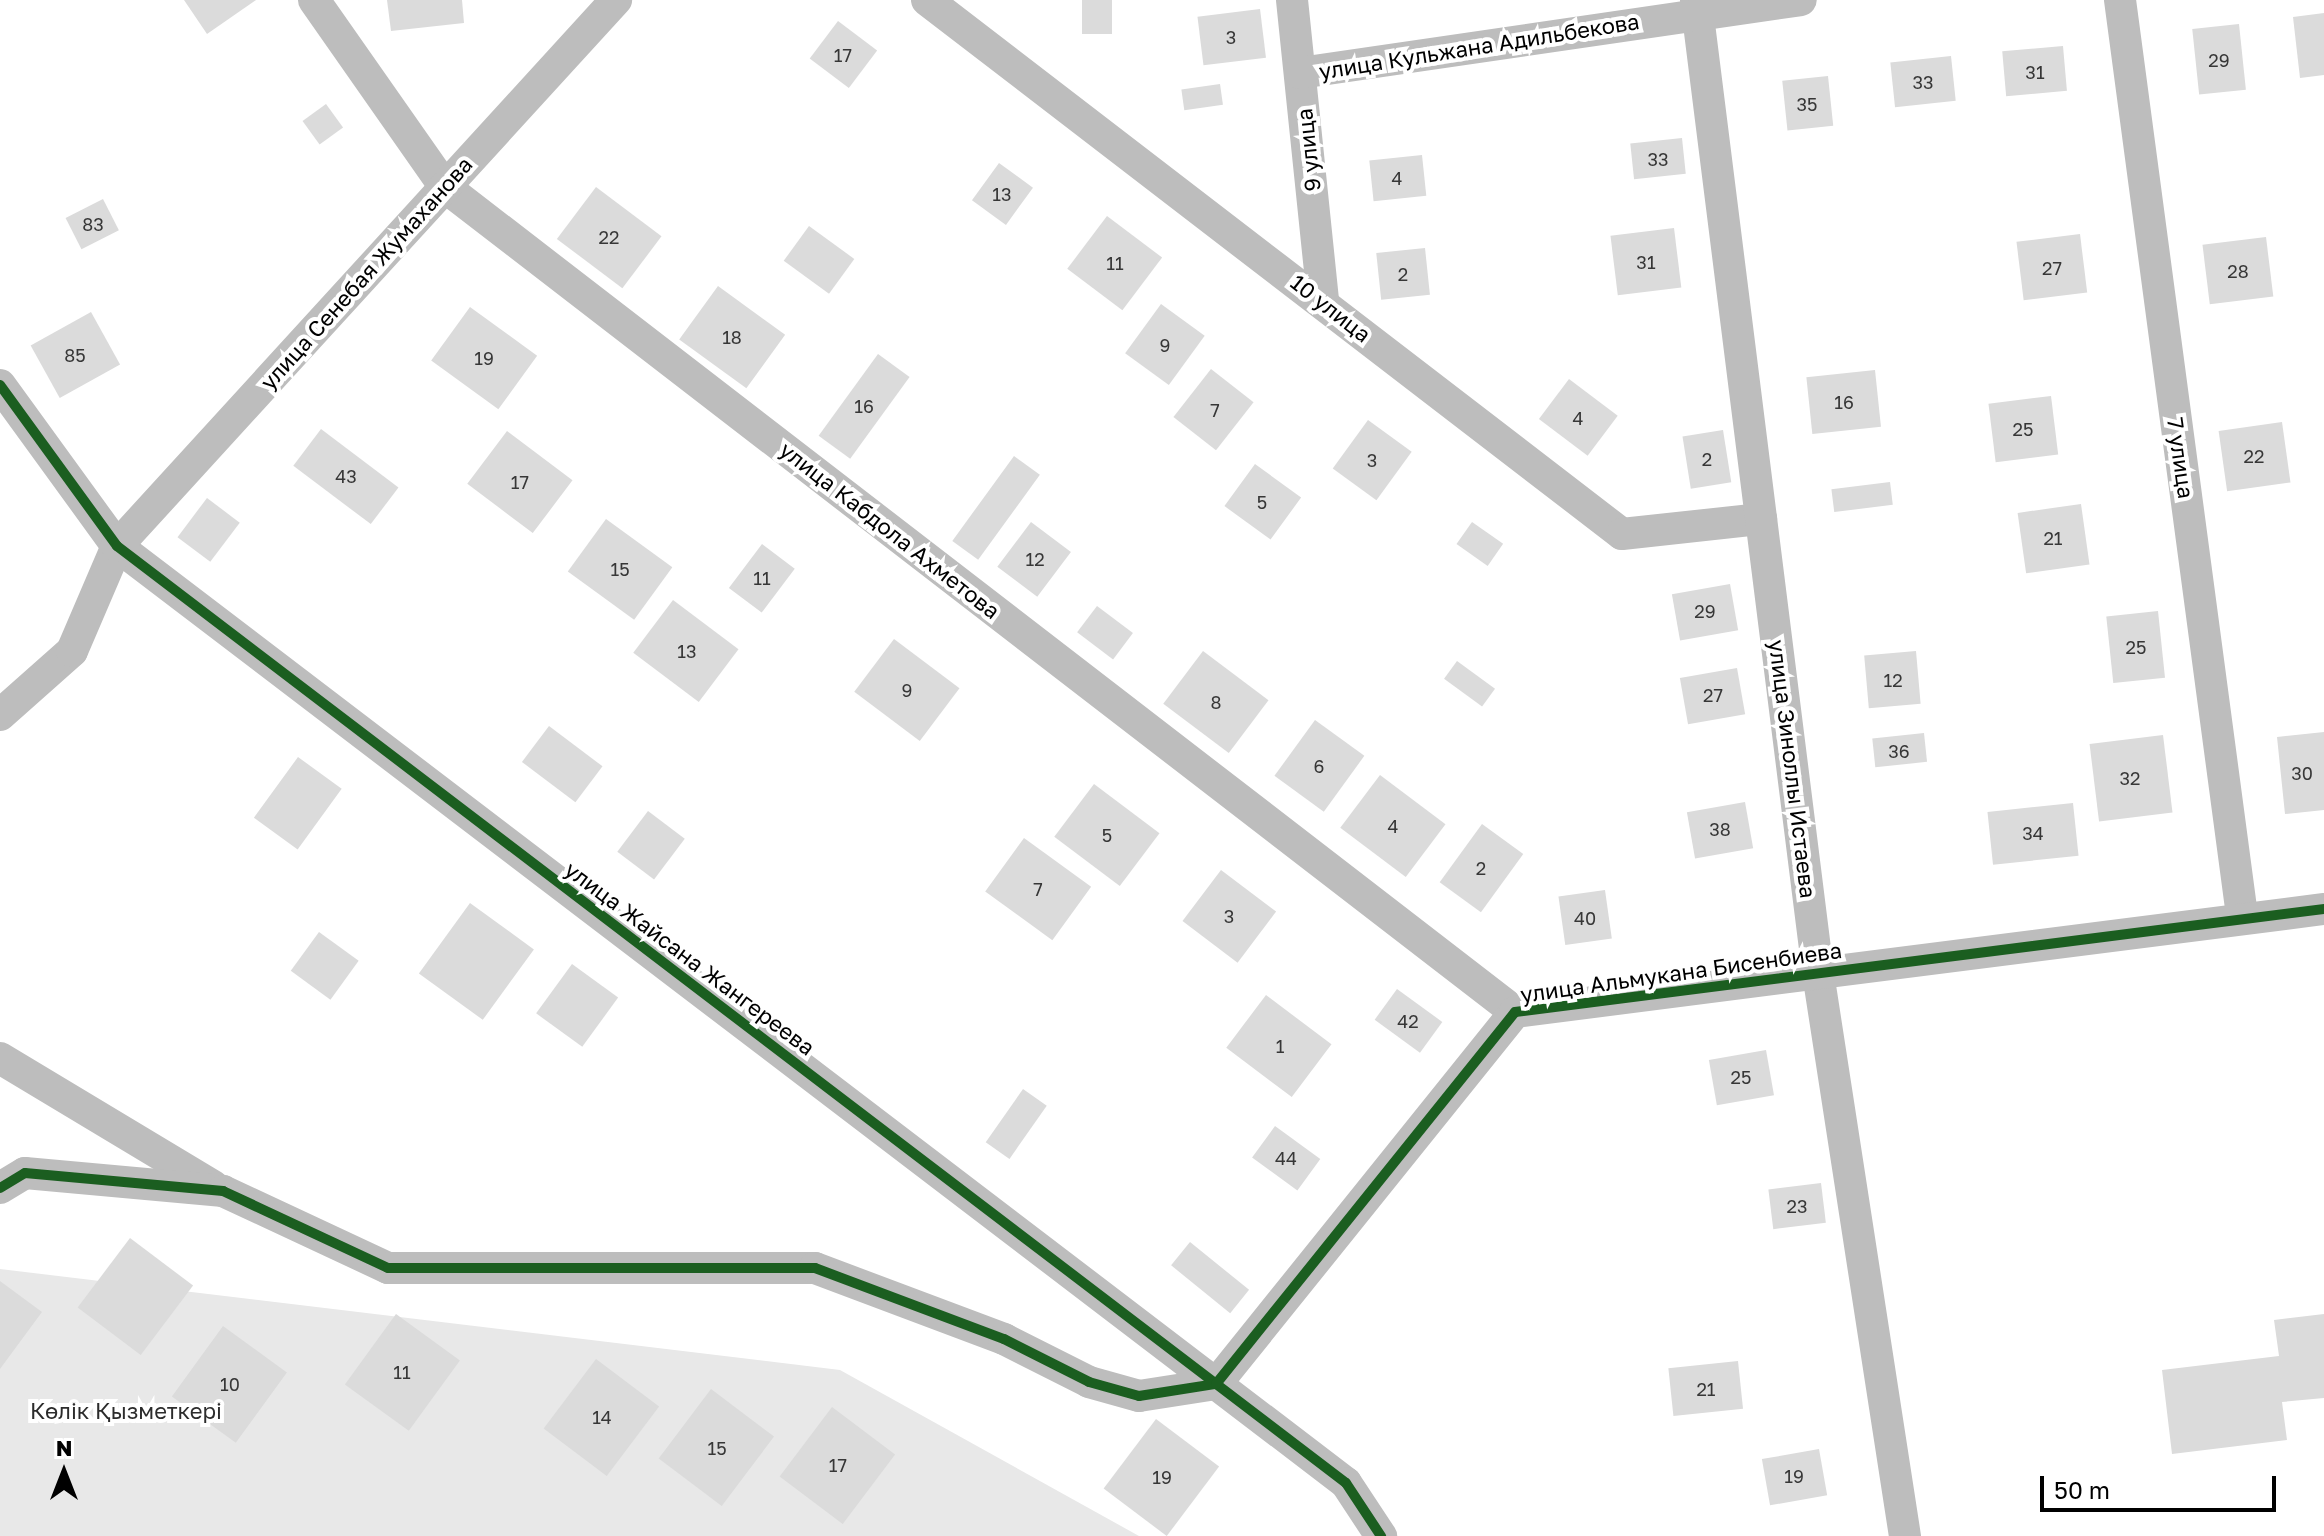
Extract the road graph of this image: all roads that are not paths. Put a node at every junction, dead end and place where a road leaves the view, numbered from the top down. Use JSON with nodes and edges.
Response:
{"nodes":[{"id":1,"x":314,"y":0,"type":"edge"},
{"id":2,"x":616,"y":0,"type":"edge"},
{"id":3,"x":927,"y":0,"type":"edge"},
{"id":4,"x":1292,"y":0,"type":"edge"},
{"id":5,"x":1801,"y":0,"type":"edge"},
{"id":6,"x":2120,"y":0,"type":"edge"},
{"id":7,"x":1697,"y":6,"type":"edge"},
{"id":8,"x":1300,"y":73,"type":"junction"},
{"id":9,"x":445,"y":187,"type":"junction"},
{"id":10,"x":1323,"y":301,"type":"junction"},
{"id":11,"x":0,"y":385,"type":"edge"},
{"id":12,"x":1761,"y":519,"type":"junction"},
{"id":13,"x":117,"y":546,"type":"junction"},
{"id":14,"x":0,"y":715,"type":"edge"},
{"id":15,"x":2324,"y":909,"type":"edge"},
{"id":16,"x":2242,"y":916,"type":"junction"},
{"id":17,"x":1818,"y":973,"type":"junction"},
{"id":18,"x":1515,"y":1012,"type":"junction"},
{"id":19,"x":0,"y":1058,"type":"edge"},
{"id":20,"x":0,"y":1188,"type":"edge"},
{"id":21,"x":223,"y":1191,"type":"junction"},
{"id":22,"x":1216,"y":1384,"type":"junction"},
{"id":23,"x":1381,"y":1536,"type":"edge"},
{"id":24,"x":1905,"y":1536,"type":"edge"}],
"edges":[{"from":1,"to":9,"type":"street","name":"улица Кабдола Ахметова"},
{"from":2,"to":9,"type":"street","name":"улица Сенебая Жумаханова"},
{"from":3,"to":10,"type":"street","name":"10 улица"},
{"from":4,"to":8,"type":"street","name":"9 улица"},
{"from":5,"to":7,"type":"street","name":"улица Кульжана Адильбекова"},
{"from":6,"to":16,"type":"street","name":"7 улица"},
{"from":7,"to":8,"type":"street","name":"улица Кульжана Адильбекова"},
{"from":7,"to":12,"type":"street","name":"улица Зиноллы Истаева"},
{"from":8,"to":10,"type":"street","name":"9 улица"},
{"from":9,"to":13,"type":"street","name":"улица Сенебая Жумаханова"},
{"from":9,"to":18,"type":"street","name":"улица Кабдола Ахметова"},
{"from":10,"to":12,"type":"street","name":"10 улица"},
{"from":11,"to":13,"type":"street","name":"улица Жайсана Жангереева"},
{"from":12,"to":17,"type":"street","name":"улица Зиноллы Истаева"},
{"from":13,"to":14,"type":"street","name":"улица Сенебая Жумаханова"},
{"from":13,"to":22,"type":"street","name":"улица Жайсана Жангереева"},
{"from":15,"to":16,"type":"street","name":"улица Альмукана Бисенбиева"},
{"from":16,"to":17,"type":"street","name":"улица Альмукана Бисенбиева"},
{"from":17,"to":18,"type":"street","name":"улица Альмукана Бисенбиева"},
{"from":17,"to":24,"type":"street","name":"улица Зиноллы Истаева"},
{"from":18,"to":22,"type":"street","name":"улица Альмукана Бисенбиева"},
{"from":19,"to":21,"type":"street"},
{"from":20,"to":21,"type":"street"},
{"from":21,"to":22,"type":"street"},
{"from":22,"to":23,"type":"street","name":"улица Жайсана Жангереева"}]}
